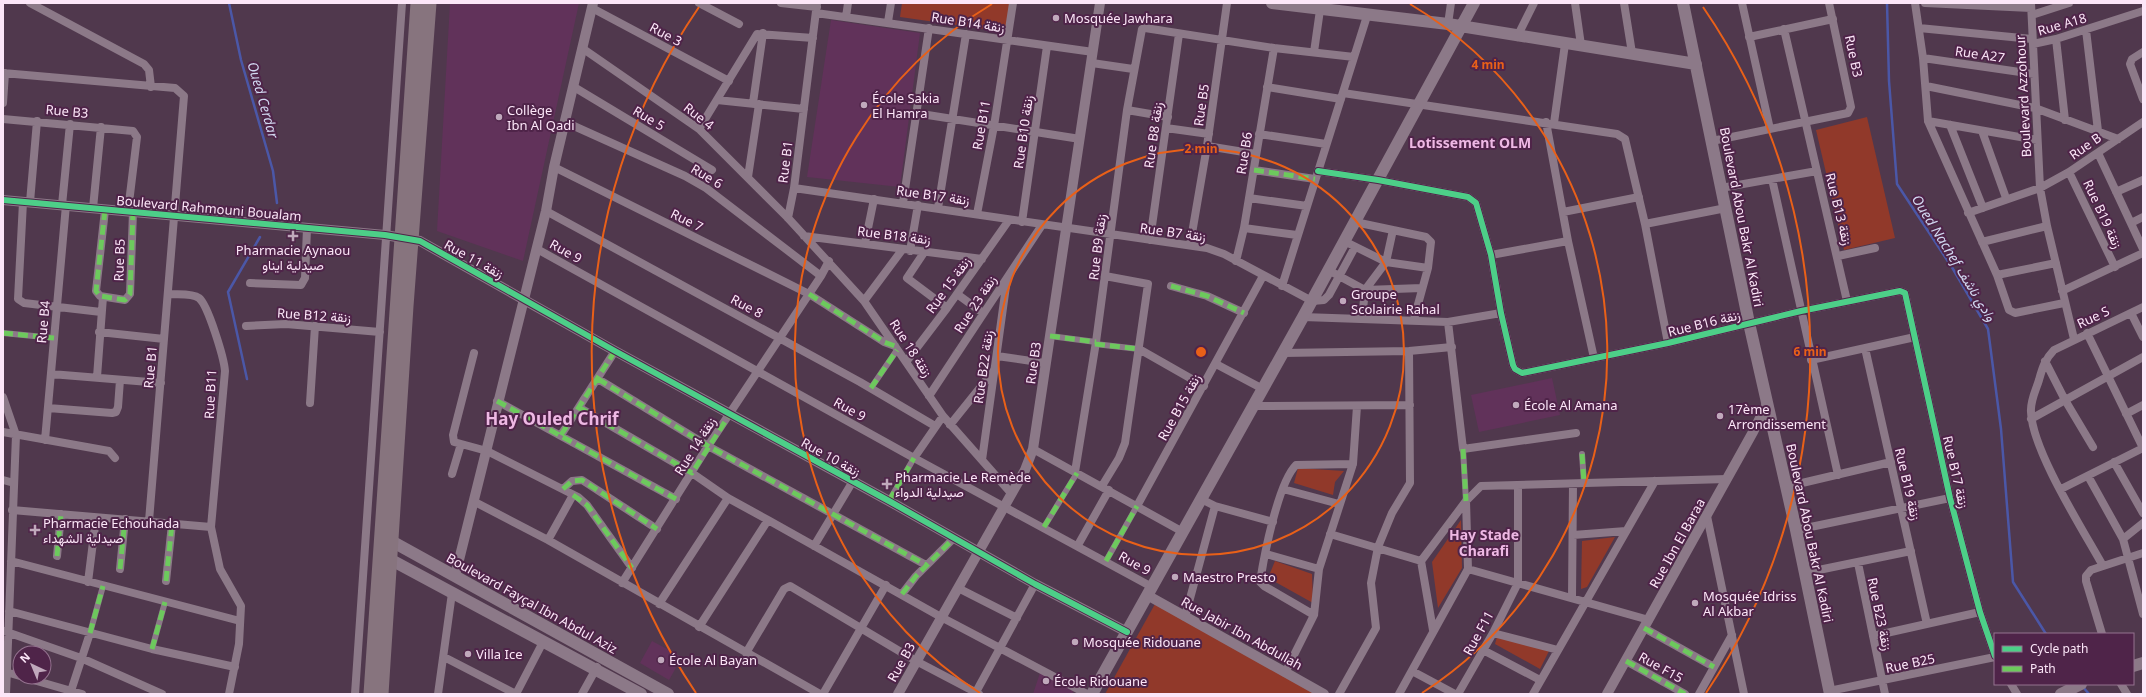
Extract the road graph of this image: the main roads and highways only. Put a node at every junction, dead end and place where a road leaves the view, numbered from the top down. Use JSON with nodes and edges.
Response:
{"nodes":[{"id":1,"x":417,"y":3,"type":"edge"},
{"id":2,"x":430,"y":3,"type":"edge"},
{"id":3,"x":1272,"y":3,"type":"edge"},
{"id":4,"x":1474,"y":3,"type":"edge"},
{"id":5,"x":1686,"y":4,"type":"edge"},
{"id":6,"x":1343,"y":8,"type":"edge"},
{"id":7,"x":1461,"y":26,"type":"junction"},
{"id":8,"x":1696,"y":64,"type":"junction"},
{"id":9,"x":407,"y":238,"type":"junction"},
{"id":10,"x":382,"y":536,"type":"junction"},
{"id":11,"x":393,"y":542,"type":"junction"},
{"id":12,"x":379,"y":554,"type":"junction"},
{"id":13,"x":391,"y":559,"type":"junction"},
{"id":14,"x":2079,"y":685,"type":"edge"},
{"id":15,"x":1830,"y":692,"type":"edge"},
{"id":16,"x":370,"y":694,"type":"edge"},
{"id":17,"x":382,"y":694,"type":"edge"},
{"id":18,"x":641,"y":694,"type":"edge"},
{"id":19,"x":668,"y":694,"type":"edge"},
{"id":20,"x":1092,"y":694,"type":"edge"},
{"id":21,"x":2061,"y":694,"type":"edge"}],
"edges":[{"from":1,"to":9,"type":"main road"},
{"from":2,"to":9,"type":"main road"},
{"from":3,"to":6,"type":"main road"},
{"from":4,"to":7,"type":"main road"},
{"from":5,"to":8,"type":"main road","name":"Boulevard Abou Bakr Al Kadiri"},
{"from":6,"to":7,"type":"main road"},
{"from":7,"to":8,"type":"main road"},
{"from":7,"to":20,"type":"main road"},
{"from":8,"to":15,"type":"main road","name":"Boulevard Abou Bakr Al Kadiri"},
{"from":9,"to":10,"type":"main road"},
{"from":9,"to":11,"type":"main road"},
{"from":10,"to":11,"type":"main road","name":"Boulevard Fayçal Ibn Abdul Aziz"},
{"from":10,"to":12,"type":"main road"},
{"from":11,"to":13,"type":"main road"},
{"from":11,"to":19,"type":"main road","name":"Boulevard Fayçal Ibn Abdul Aziz"},
{"from":12,"to":13,"type":"main road","name":"Boulevard Fayçal Ibn Abdul Aziz"},
{"from":12,"to":16,"type":"main road"},
{"from":13,"to":17,"type":"main road"},
{"from":13,"to":18,"type":"main road","name":"Boulevard Fayçal Ibn Abdul Aziz"},
{"from":14,"to":21,"type":"main road"}]}
